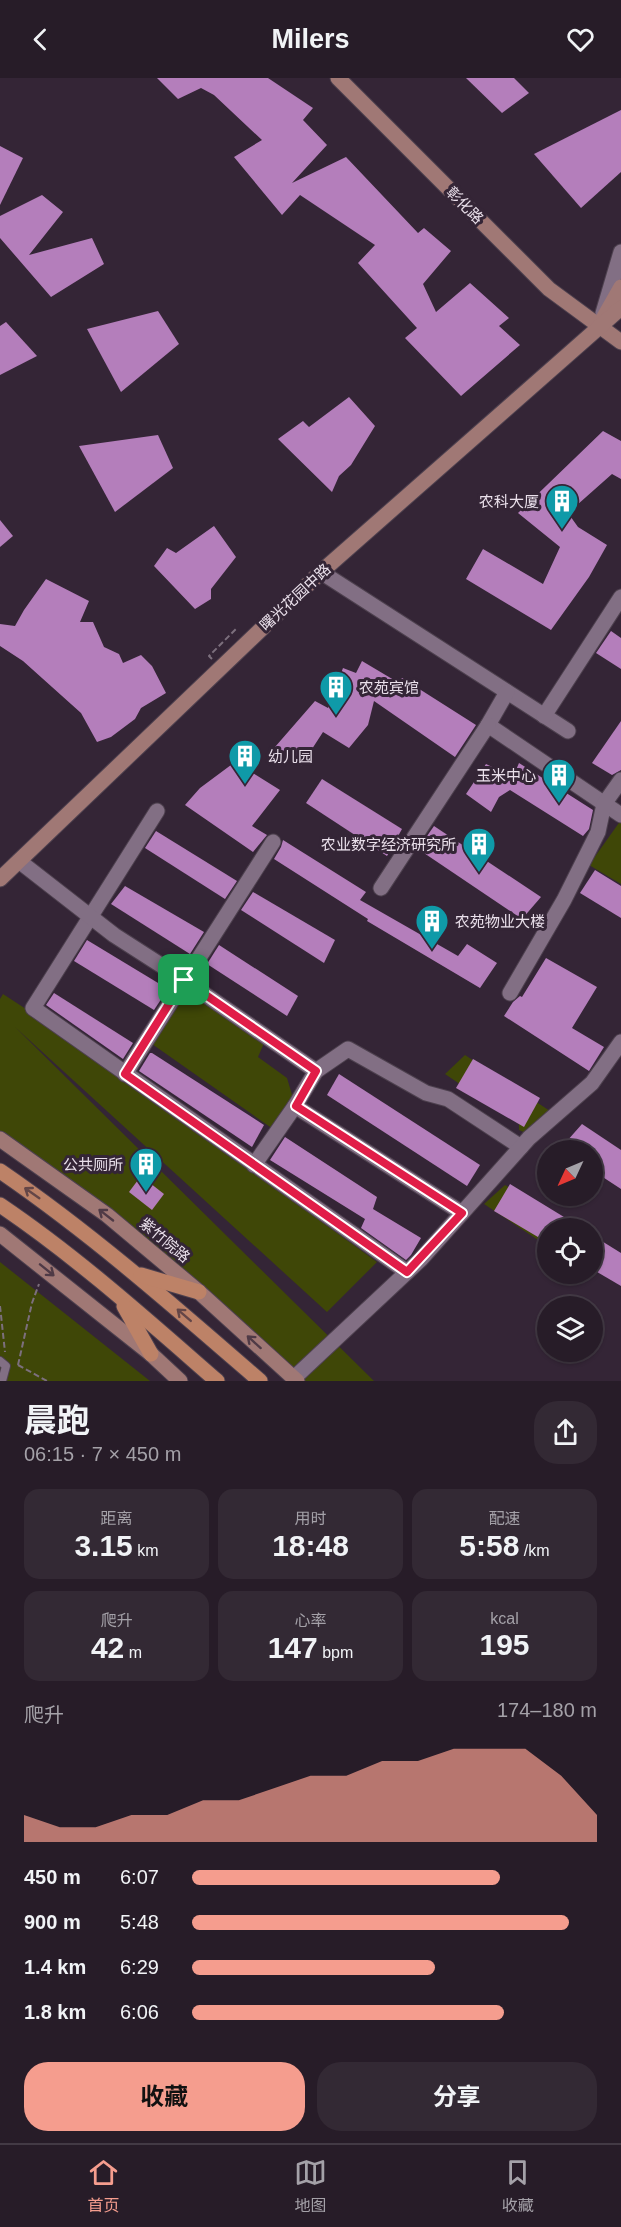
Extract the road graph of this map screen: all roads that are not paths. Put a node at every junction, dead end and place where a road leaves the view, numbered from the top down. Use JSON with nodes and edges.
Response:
{"nodes":[{"id":1,"x":338,"y":78,"type":"edge"},
{"id":2,"x":621,"y":252,"type":"edge"},
{"id":3,"x":621,"y":287,"type":"edge"},
{"id":4,"x":621,"y":308,"type":"edge"},
{"id":5,"x":600,"y":325,"type":"junction"},
{"id":6,"x":621,"y":329,"type":"edge"},
{"id":7,"x":621,"y":342,"type":"edge"},
{"id":8,"x":321,"y":572,"type":"junction"},
{"id":9,"x":621,"y":597,"type":"edge"},
{"id":10,"x":507,"y":692,"type":"junction"},
{"id":11,"x":544,"y":716,"type":"junction"},
{"id":12,"x":488,"y":725,"type":"junction"},
{"id":13,"x":568,"y":731,"type":"dead end"},
{"id":14,"x":621,"y":780,"type":"edge"},
{"id":15,"x":604,"y":804,"type":"junction"},
{"id":16,"x":157,"y":811,"type":"dead end"},
{"id":17,"x":621,"y":815,"type":"edge"},
{"id":18,"x":273,"y":842,"type":"dead end"},
{"id":19,"x":19,"y":861,"type":"junction"},
{"id":20,"x":0,"y":879,"type":"edge"},
{"id":21,"x":381,"y":888,"type":"dead end"},
{"id":22,"x":90,"y":916,"type":"junction"},
{"id":23,"x":184,"y":980,"type":"junction"},
{"id":24,"x":510,"y":993,"type":"dead end"},
{"id":25,"x":621,"y":1042,"type":"edge"},
{"id":26,"x":316,"y":1071,"type":"junction"},
{"id":27,"x":125,"y":1074,"type":"junction"},
{"id":28,"x":296,"y":1106,"type":"junction"},
{"id":29,"x":0,"y":1139,"type":"edge"},
{"id":30,"x":520,"y":1147,"type":"junction"},
{"id":31,"x":254,"y":1164,"type":"junction"},
{"id":32,"x":0,"y":1171,"type":"edge"},
{"id":33,"x":0,"y":1205,"type":"edge"},
{"id":34,"x":462,"y":1213,"type":"junction"},
{"id":35,"x":0,"y":1234,"type":"edge"},
{"id":36,"x":407,"y":1272,"type":"junction"},
{"id":37,"x":135,"y":1273,"type":"junction"},
{"id":38,"x":199,"y":1292,"type":"junction"},
{"id":39,"x":119,"y":1295,"type":"junction"},
{"id":40,"x":151,"y":1354,"type":"junction"},
{"id":41,"x":3,"y":1364,"type":"edge"},
{"id":42,"x":295,"y":1379,"type":"edge"},
{"id":43,"x":2,"y":1381,"type":"edge"},
{"id":44,"x":180,"y":1381,"type":"edge"},
{"id":45,"x":218,"y":1381,"type":"edge"},
{"id":46,"x":260,"y":1381,"type":"edge"}],
"edges":[{"from":1,"to":5,"type":"street","name":"彰化路"},
{"from":2,"to":5,"type":"street"},
{"from":3,"to":5,"type":"street"},
{"from":4,"to":5,"type":"street","name":"曙光花园中路"},
{"from":5,"to":6,"type":"street","name":"彰化路"},
{"from":5,"to":7,"type":"street","name":"彰化路"},
{"from":5,"to":8,"type":"street","name":"曙光花园中路"},
{"from":8,"to":10,"type":"street"},
{"from":8,"to":19,"type":"street","name":"曙光花园中路"},
{"from":9,"to":11,"type":"street"},
{"from":10,"to":11,"type":"street"},
{"from":10,"to":12,"type":"street"},
{"from":11,"to":13,"type":"street"},
{"from":12,"to":15,"type":"street"},
{"from":12,"to":21,"type":"street"},
{"from":14,"to":15,"type":"street"},
{"from":15,"to":17,"type":"street"},
{"from":15,"to":24,"type":"street"},
{"from":16,"to":22,"type":"street"},
{"from":18,"to":23,"type":"street"},
{"from":19,"to":20,"type":"street","name":"曙光花园中路"},
{"from":19,"to":22,"type":"street"},
{"from":22,"to":23,"type":"street"},
{"from":22,"to":27,"type":"street"},
{"from":23,"to":26,"type":"street"},
{"from":23,"to":27,"type":"street"},
{"from":25,"to":30,"type":"street"},
{"from":26,"to":28,"type":"street"},
{"from":26,"to":30,"type":"street"},
{"from":27,"to":31,"type":"street"},
{"from":28,"to":31,"type":"street"},
{"from":28,"to":34,"type":"street"},
{"from":38,"to":29,"type":"street","name":"紫竹院路","one_way":true},
{"from":30,"to":34,"type":"street"},
{"from":31,"to":36,"type":"street"},
{"from":37,"to":32,"type":"main road","one_way":true},
{"from":33,"to":39,"type":"main road"},
{"from":34,"to":36,"type":"street"},
{"from":35,"to":40,"type":"street","one_way":true},
{"from":36,"to":42,"type":"street"},
{"from":37,"to":38,"type":"main road"},
{"from":46,"to":37,"type":"main road","one_way":true},
{"from":42,"to":38,"type":"street","name":"紫竹院路","one_way":true},
{"from":39,"to":40,"type":"main road"},
{"from":39,"to":45,"type":"main road"},
{"from":40,"to":44,"type":"street"},
{"from":41,"to":43,"type":"lane"}]}
